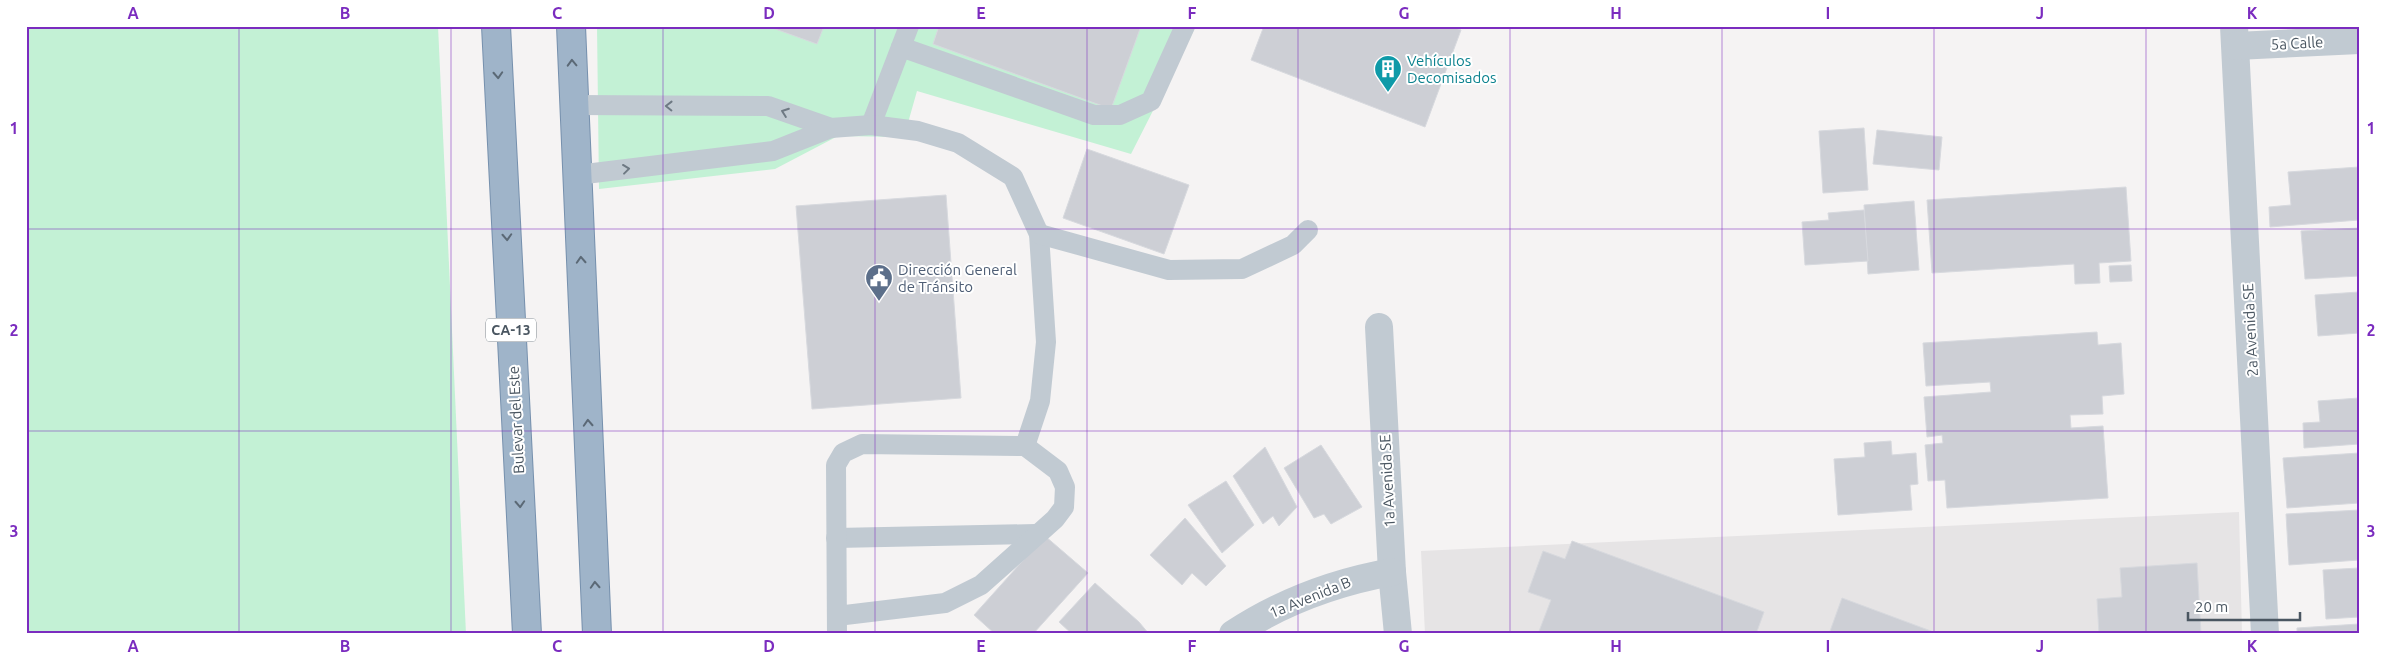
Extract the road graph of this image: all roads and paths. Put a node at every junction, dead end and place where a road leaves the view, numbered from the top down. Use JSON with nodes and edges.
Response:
{"nodes":[{"id":1,"x":496,"y":26,"type":"edge"},
{"id":2,"x":571,"y":26,"type":"edge"},
{"id":3,"x":909,"y":26,"type":"edge"},
{"id":4,"x":1185,"y":26,"type":"edge"},
{"id":5,"x":2235,"y":36,"type":"edge"},
{"id":6,"x":2359,"y":40,"type":"edge"},
{"id":7,"x":901,"y":47,"type":"junction"},
{"id":8,"x":574,"y":104,"type":"junction"},
{"id":9,"x":872,"y":125,"type":"junction"},
{"id":10,"x":831,"y":128,"type":"junction"},
{"id":11,"x":577,"y":175,"type":"junction"},
{"id":12,"x":1308,"y":230,"type":"dead end"},
{"id":13,"x":1039,"y":234,"type":"junction"},
{"id":14,"x":1379,"y":327,"type":"dead end"},
{"id":15,"x":1026,"y":446,"type":"junction"},
{"id":16,"x":1036,"y":534,"type":"junction"},
{"id":17,"x":836,"y":538,"type":"junction"},
{"id":18,"x":1392,"y":572,"type":"junction"},
{"id":19,"x":837,"y":625,"type":"edge"},
{"id":20,"x":527,"y":634,"type":"edge"},
{"id":21,"x":597,"y":634,"type":"edge"},
{"id":22,"x":1233,"y":634,"type":"edge"},
{"id":23,"x":1398,"y":634,"type":"edge"},
{"id":24,"x":2265,"y":634,"type":"edge"}],
"edges":[{"from":1,"to":20,"type":"highway","name":"Bulevar del Este","number":"CA-13","one_way":true},
{"from":8,"to":2,"type":"highway","one_way":true},
{"from":3,"to":7,"type":"lane"},
{"from":4,"to":7,"type":"lane"},
{"from":5,"to":6,"type":"street","name":"5a Calle"},
{"from":5,"to":24,"type":"street","name":"2a Avenida SE"},
{"from":7,"to":9,"type":"lane"},
{"from":10,"to":8,"type":"lane","one_way":true},
{"from":8,"to":11,"type":"highway"},
{"from":9,"to":10,"type":"lane"},
{"from":9,"to":13,"type":"lane"},
{"from":11,"to":10,"type":"lane","one_way":true},
{"from":21,"to":11,"type":"highway","one_way":true},
{"from":12,"to":13,"type":"lane"},
{"from":13,"to":15,"type":"lane"},
{"from":14,"to":18,"type":"street","name":"1a Avenida SE"},
{"from":15,"to":16,"type":"lane"},
{"from":15,"to":17,"type":"lane"},
{"from":16,"to":17,"type":"lane"},
{"from":16,"to":19,"type":"lane"},
{"from":17,"to":19,"type":"lane"},
{"from":18,"to":22,"type":"street","name":"1a Avenida B"},
{"from":18,"to":23,"type":"street","name":"1a Avenida SE"}]}
